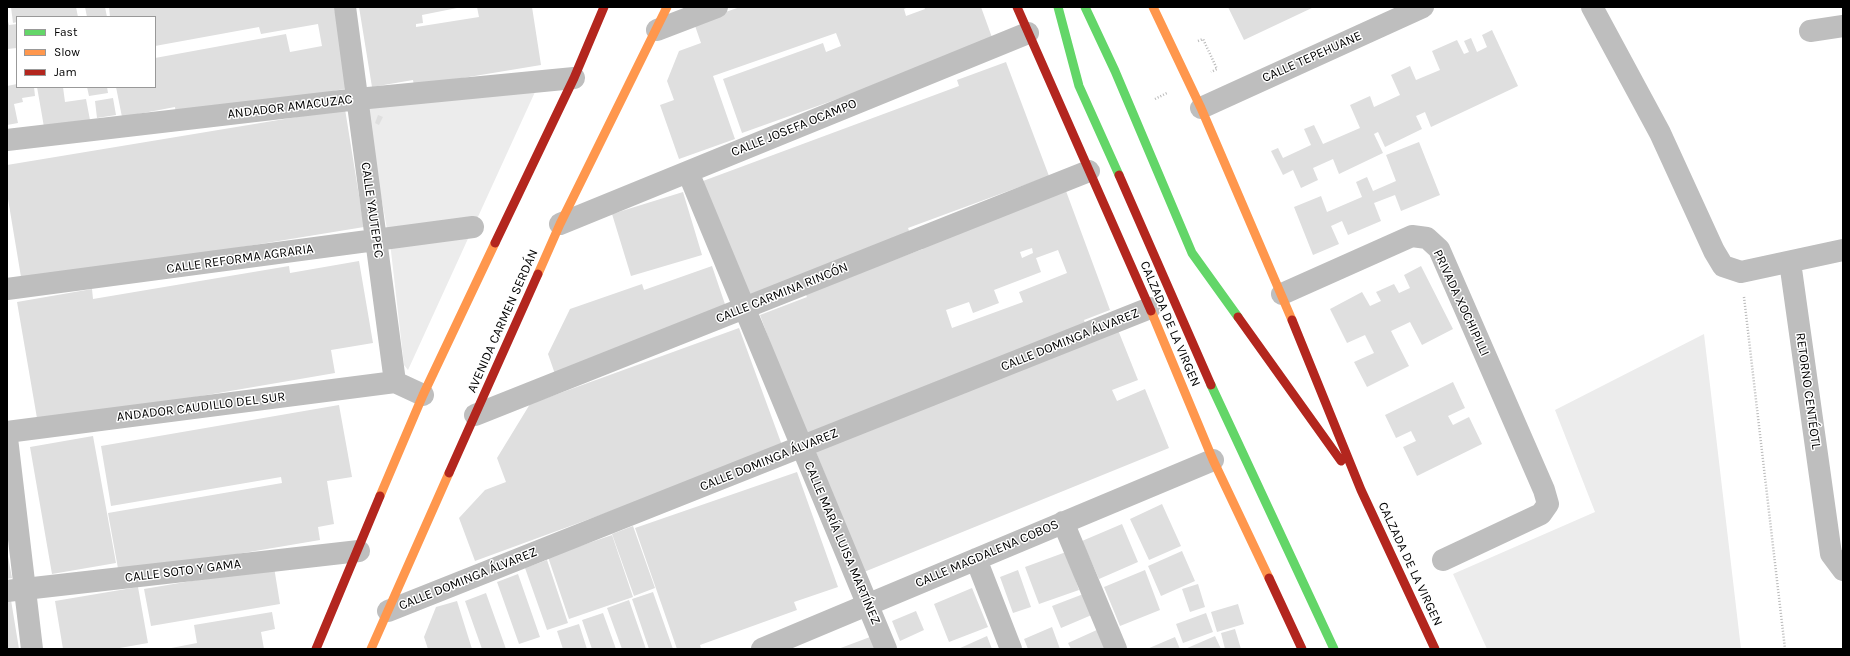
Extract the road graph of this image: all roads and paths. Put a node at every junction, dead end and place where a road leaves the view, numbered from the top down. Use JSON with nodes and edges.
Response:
{"nodes":[{"id":1,"x":345,"y":7,"type":"edge"},
{"id":2,"x":604,"y":7,"type":"edge"},
{"id":3,"x":667,"y":7,"type":"edge"},
{"id":4,"x":717,"y":7,"type":"edge"},
{"id":5,"x":1017,"y":7,"type":"edge"},
{"id":6,"x":1058,"y":7,"type":"edge"},
{"id":7,"x":1085,"y":7,"type":"edge"},
{"id":8,"x":1153,"y":7,"type":"edge"},
{"id":9,"x":1423,"y":7,"type":"edge"},
{"id":10,"x":1592,"y":7,"type":"edge"},
{"id":11,"x":1843,"y":26,"type":"edge"},
{"id":12,"x":657,"y":30,"type":"junction"},
{"id":13,"x":1810,"y":31,"type":"dead end"},
{"id":14,"x":1028,"y":32,"type":"junction"},
{"id":15,"x":574,"y":78,"type":"junction"},
{"id":16,"x":358,"y":99,"type":"junction"},
{"id":17,"x":1201,"y":108,"type":"junction"},
{"id":18,"x":7,"y":140,"type":"edge"},
{"id":19,"x":1089,"y":171,"type":"junction"},
{"id":20,"x":688,"y":172,"type":"junction"},
{"id":21,"x":560,"y":224,"type":"junction"},
{"id":22,"x":473,"y":227,"type":"dead end"},
{"id":23,"x":376,"y":240,"type":"junction"},
{"id":24,"x":1843,"y":250,"type":"edge"},
{"id":25,"x":1790,"y":262,"type":"junction"},
{"id":26,"x":1741,"y":272,"type":"junction"},
{"id":27,"x":7,"y":289,"type":"edge"},
{"id":28,"x":1282,"y":294,"type":"junction"},
{"id":29,"x":744,"y":308,"type":"junction"},
{"id":30,"x":1150,"y":308,"type":"junction"},
{"id":31,"x":395,"y":382,"type":"junction"},
{"id":32,"x":424,"y":395,"type":"junction"},
{"id":33,"x":475,"y":415,"type":"junction"},
{"id":34,"x":7,"y":432,"type":"edge"},
{"id":35,"x":7,"y":438,"type":"edge"},
{"id":36,"x":802,"y":446,"type":"junction"},
{"id":37,"x":1213,"y":460,"type":"junction"},
{"id":38,"x":1361,"y":490,"type":"junction"},
{"id":39,"x":1063,"y":522,"type":"junction"},
{"id":40,"x":359,"y":551,"type":"junction"},
{"id":41,"x":976,"y":559,"type":"junction"},
{"id":42,"x":1443,"y":560,"type":"dead end"},
{"id":43,"x":1843,"y":570,"type":"edge"},
{"id":44,"x":16,"y":590,"type":"edge"},
{"id":45,"x":868,"y":604,"type":"junction"},
{"id":46,"x":388,"y":611,"type":"junction"},
{"id":47,"x":785,"y":644,"type":"edge"},
{"id":48,"x":32,"y":649,"type":"edge"},
{"id":49,"x":316,"y":649,"type":"edge"},
{"id":50,"x":371,"y":649,"type":"edge"},
{"id":51,"x":762,"y":649,"type":"edge"},
{"id":52,"x":886,"y":649,"type":"edge"},
{"id":53,"x":1012,"y":649,"type":"edge"},
{"id":54,"x":1116,"y":649,"type":"edge"},
{"id":55,"x":1302,"y":649,"type":"edge"},
{"id":56,"x":1334,"y":649,"type":"edge"},
{"id":57,"x":1435,"y":649,"type":"edge"},
{"id":58,"x":1785,"y":649,"type":"edge"}],
"edges":[{"from":1,"to":16,"type":"street","name":"CALLE YAUTEPEC"},
{"from":2,"to":15,"type":"street"},
{"from":3,"to":12,"type":"street","name":"AVENIDA CARMEN SERDÁN"},
{"from":4,"to":12,"type":"street"},
{"from":5,"to":14,"type":"street","name":"CALZADA DE LA VIRGEN"},
{"from":6,"to":56,"type":"street","name":"CALZADA DE LA VIRGEN"},
{"from":7,"to":38,"type":"street","name":"CALZADA DE LA VIRGEN"},
{"from":8,"to":17,"type":"street","name":"CALZADA DE LA VIRGEN"},
{"from":9,"to":17,"type":"street","name":"CALLE TEPEHUANE"},
{"from":10,"to":26,"type":"street"},
{"from":11,"to":13,"type":"street"},
{"from":12,"to":21,"type":"street","name":"AVENIDA CARMEN SERDÁN"},
{"from":14,"to":19,"type":"street","name":"CALZADA DE LA VIRGEN"},
{"from":14,"to":20,"type":"street","name":"CALLE JOSEFA OCAMPO"},
{"from":15,"to":16,"type":"street","name":"ANDADOR AMACUZAC"},
{"from":15,"to":32,"type":"street"},
{"from":16,"to":18,"type":"street","name":"ANDADOR AMACUZAC"},
{"from":16,"to":23,"type":"street","name":"CALLE YAUTEPEC"},
{"from":17,"to":28,"type":"street","name":"CALZADA DE LA VIRGEN"},
{"from":19,"to":29,"type":"street","name":"CALLE CARMINA RINCÓN"},
{"from":19,"to":30,"type":"street","name":"CALZADA DE LA VIRGEN"},
{"from":20,"to":21,"type":"street","name":"CALLE JOSEFA OCAMPO"},
{"from":20,"to":29,"type":"street","name":"CALLE MARÍA LUISA MARTÍNEZ"},
{"from":21,"to":33,"type":"street","name":"AVENIDA CARMEN SERDÁN"},
{"from":22,"to":23,"type":"street","name":"CALLE REFORMA AGRARIA"},
{"from":23,"to":27,"type":"street","name":"CALLE REFORMA AGRARIA"},
{"from":23,"to":31,"type":"street","name":"CALLE YAUTEPEC"},
{"from":24,"to":25,"type":"street"},
{"from":25,"to":26,"type":"street"},
{"from":25,"to":43,"type":"street","name":"RETORNO CENTÉOTL"},
{"from":26,"to":58,"type":"path"},
{"from":28,"to":38,"type":"street","name":"CALZADA DE LA VIRGEN"},
{"from":28,"to":42,"type":"street","name":"PRIVADA XOCHIPILLI"},
{"from":29,"to":33,"type":"street","name":"CALLE CARMINA RINCÓN"},
{"from":29,"to":36,"type":"street","name":"CALLE MARÍA LUISA MARTÍNEZ"},
{"from":30,"to":36,"type":"street","name":"CALLE DOMINGA ÁLVAREZ"},
{"from":30,"to":37,"type":"street","name":"CALZADA DE LA VIRGEN"},
{"from":31,"to":32,"type":"street"},
{"from":31,"to":34,"type":"street","name":"ANDADOR CAUDILLO DEL SUR"},
{"from":32,"to":40,"type":"street"},
{"from":33,"to":46,"type":"street","name":"AVENIDA CARMEN SERDÁN"},
{"from":35,"to":44,"type":"street"},
{"from":36,"to":45,"type":"street","name":"CALLE MARÍA LUISA MARTÍNEZ"},
{"from":36,"to":46,"type":"street","name":"CALLE DOMINGA ÁLVAREZ"},
{"from":37,"to":39,"type":"street","name":"CALLE MAGDALENA COBOS"},
{"from":37,"to":55,"type":"street","name":"CALZADA DE LA VIRGEN"},
{"from":38,"to":57,"type":"street","name":"CALZADA DE LA VIRGEN"},
{"from":39,"to":41,"type":"street","name":"CALLE MAGDALENA COBOS"},
{"from":39,"to":54,"type":"street"},
{"from":40,"to":44,"type":"street","name":"CALLE SOTO Y GAMA"},
{"from":40,"to":49,"type":"street"},
{"from":41,"to":45,"type":"street","name":"CALLE MAGDALENA COBOS"},
{"from":41,"to":53,"type":"street"},
{"from":44,"to":48,"type":"street"},
{"from":45,"to":47,"type":"street","name":"CALLE MAGDALENA COBOS"},
{"from":45,"to":52,"type":"street","name":"CALLE MARÍA LUISA MARTÍNEZ"},
{"from":46,"to":50,"type":"street","name":"AVENIDA CARMEN SERDÁN"},
{"from":47,"to":51,"type":"street","name":"CALLE MAGDALENA COBOS"}]}
